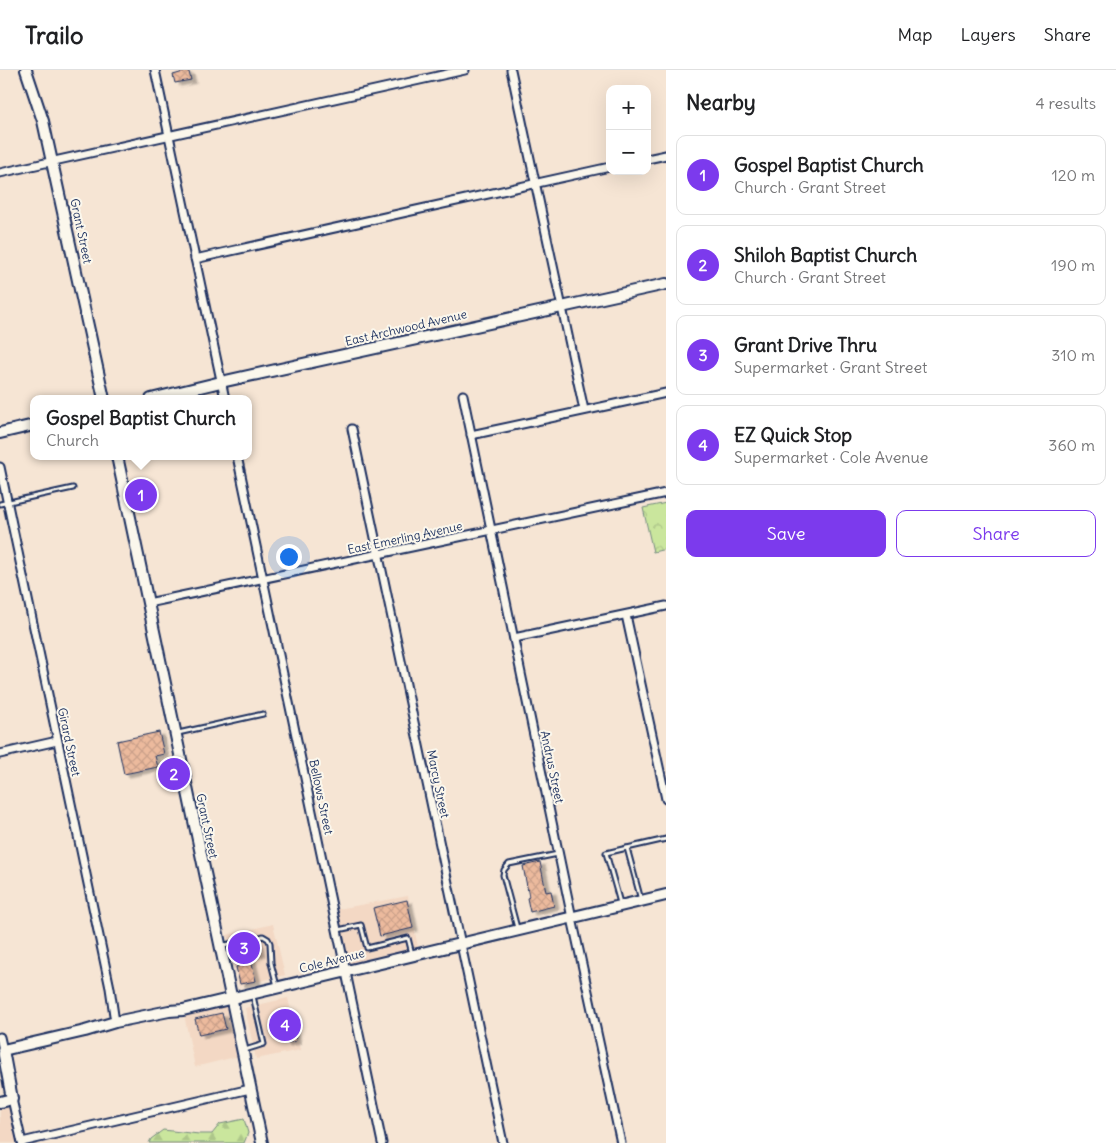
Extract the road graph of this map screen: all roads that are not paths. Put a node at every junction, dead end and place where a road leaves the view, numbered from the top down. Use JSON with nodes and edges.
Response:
{"nodes":[{"id":1,"x":26,"y":70,"type":"edge"},
{"id":2,"x":155,"y":70,"type":"edge"},
{"id":3,"x":465,"y":70,"type":"edge"},
{"id":4,"x":512,"y":70,"type":"edge"},
{"id":5,"x":168,"y":135,"type":"junction"},
{"id":6,"x":666,"y":155,"type":"edge"},
{"id":7,"x":651,"y":158,"type":"edge"},
{"id":8,"x":53,"y":161,"type":"junction"},
{"id":9,"x":606,"y":168,"type":"edge"},
{"id":10,"x":0,"y":173,"type":"edge"},
{"id":11,"x":535,"y":184,"type":"junction"},
{"id":12,"x":195,"y":258,"type":"junction"},
{"id":13,"x":666,"y":284,"type":"edge"},
{"id":14,"x":562,"y":306,"type":"junction"},
{"id":15,"x":221,"y":382,"type":"junction"},
{"id":16,"x":666,"y":393,"type":"edge"},
{"id":17,"x":103,"y":395,"type":"edge"},
{"id":18,"x":167,"y":395,"type":"edge"},
{"id":19,"x":224,"y":395,"type":"edge"},
{"id":20,"x":463,"y":395,"type":"dead end"},
{"id":21,"x":584,"y":410,"type":"junction"},
{"id":22,"x":30,"y":426,"type":"edge"},
{"id":23,"x":352,"y":429,"type":"dead end"},
{"id":24,"x":0,"y":433,"type":"edge"},
{"id":25,"x":472,"y":435,"type":"junction"},
{"id":26,"x":118,"y":460,"type":"edge"},
{"id":27,"x":238,"y":460,"type":"edge"},
{"id":28,"x":0,"y":467,"type":"edge"},
{"id":29,"x":73,"y":488,"type":"dead end"},
{"id":30,"x":666,"y":494,"type":"edge"},
{"id":31,"x":4,"y":503,"type":"edge"},
{"id":32,"x":492,"y":531,"type":"junction"},
{"id":33,"x":379,"y":555,"type":"junction"},
{"id":34,"x":263,"y":578,"type":"junction"},
{"id":35,"x":148,"y":603,"type":"junction"},
{"id":36,"x":666,"y":606,"type":"edge"},
{"id":37,"x":626,"y":615,"type":"junction"},
{"id":38,"x":514,"y":638,"type":"junction"},
{"id":39,"x":263,"y":714,"type":"dead end"},
{"id":40,"x":175,"y":734,"type":"junction"},
{"id":41,"x":57,"y":741,"type":"junction"},
{"id":42,"x":0,"y":754,"type":"edge"},
{"id":43,"x":666,"y":799,"type":"edge"},
{"id":44,"x":666,"y":839,"type":"edge"},
{"id":45,"x":626,"y":848,"type":"junction"},
{"id":46,"x":559,"y":854,"type":"junction"},
{"id":47,"x":666,"y":895,"type":"edge"},
{"id":48,"x":641,"y":901,"type":"junction"},
{"id":49,"x":621,"y":906,"type":"junction"},
{"id":50,"x":572,"y":918,"type":"junction"},
{"id":51,"x":518,"y":930,"type":"junction"},
{"id":52,"x":338,"y":931,"type":"junction"},
{"id":53,"x":256,"y":938,"type":"dead end"},
{"id":54,"x":233,"y":943,"type":"dead end"},
{"id":55,"x":460,"y":944,"type":"junction"},
{"id":56,"x":220,"y":946,"type":"junction"},
{"id":57,"x":412,"y":955,"type":"junction"},
{"id":58,"x":346,"y":972,"type":"junction"},
{"id":59,"x":277,"y":987,"type":"junction"},
{"id":60,"x":253,"y":993,"type":"junction"},
{"id":61,"x":231,"y":998,"type":"junction"},
{"id":62,"x":115,"y":1022,"type":"junction"},
{"id":63,"x":0,"y":1038,"type":"edge"},
{"id":64,"x":3,"y":1050,"type":"junction"},
{"id":65,"x":242,"y":1050,"type":"junction"},
{"id":66,"x":250,"y":1088,"type":"junction"},
{"id":67,"x":12,"y":1099,"type":"junction"},
{"id":68,"x":0,"y":1102,"type":"edge"},
{"id":69,"x":22,"y":1142,"type":"edge"},
{"id":70,"x":262,"y":1143,"type":"edge"},
{"id":71,"x":382,"y":1143,"type":"edge"},
{"id":72,"x":503,"y":1143,"type":"edge"},
{"id":73,"x":621,"y":1143,"type":"edge"}],
"edges":[{"from":1,"to":8,"type":"street","name":"Grant Street"},
{"from":2,"to":5,"type":"street"},
{"from":3,"to":5,"type":"street"},
{"from":4,"to":11,"type":"street"},
{"from":5,"to":8,"type":"street"},
{"from":5,"to":12,"type":"street"},
{"from":6,"to":7,"type":"street"},
{"from":8,"to":10,"type":"street"},
{"from":8,"to":17,"type":"street","name":"Grant Street"},
{"from":9,"to":11,"type":"street"},
{"from":11,"to":12,"type":"street"},
{"from":11,"to":14,"type":"street"},
{"from":12,"to":15,"type":"street"},
{"from":13,"to":14,"type":"street","name":"East Archwood Avenue"},
{"from":14,"to":15,"type":"street","name":"East Archwood Avenue"},
{"from":14,"to":21,"type":"street"},
{"from":15,"to":18,"type":"street","name":"East Archwood Avenue"},
{"from":15,"to":19,"type":"street"},
{"from":16,"to":21,"type":"street"},
{"from":20,"to":25,"type":"street","name":"Andrus Street"},
{"from":21,"to":25,"type":"street"},
{"from":22,"to":24,"type":"street"},
{"from":23,"to":33,"type":"street","name":"Marcy Street"},
{"from":25,"to":32,"type":"street","name":"Andrus Street"},
{"from":26,"to":35,"type":"street","name":"Grant Street"},
{"from":27,"to":34,"type":"street","name":"Bellows Street"},
{"from":28,"to":31,"type":"street","name":"Girard Street"},
{"from":29,"to":31,"type":"lane"},
{"from":30,"to":32,"type":"street","name":"East Emerling Avenue"},
{"from":31,"to":41,"type":"street","name":"Girard Street"},
{"from":32,"to":33,"type":"street","name":"East Emerling Avenue"},
{"from":32,"to":38,"type":"street","name":"Andrus Street"},
{"from":33,"to":34,"type":"street","name":"East Emerling Avenue"},
{"from":33,"to":55,"type":"street","name":"Marcy Street"},
{"from":34,"to":35,"type":"street","name":"East Emerling Avenue"},
{"from":34,"to":52,"type":"street","name":"Bellows Street"},
{"from":35,"to":40,"type":"street","name":"Grant Street"},
{"from":36,"to":37,"type":"street"},
{"from":37,"to":38,"type":"street"},
{"from":37,"to":43,"type":"street"},
{"from":38,"to":46,"type":"street","name":"Andrus Street"},
{"from":39,"to":40,"type":"lane"},
{"from":40,"to":56,"type":"street","name":"Grant Street"},
{"from":41,"to":42,"type":"street"},
{"from":41,"to":62,"type":"street","name":"Girard Street"},
{"from":44,"to":45,"type":"lane"},
{"from":45,"to":48,"type":"lane"},
{"from":45,"to":49,"type":"lane"},
{"from":46,"to":50,"type":"street","name":"Andrus Street"},
{"from":46,"to":51,"type":"lane"},
{"from":47,"to":48,"type":"street","name":"Cole Avenue"},
{"from":48,"to":49,"type":"street","name":"Cole Avenue"},
{"from":49,"to":50,"type":"street","name":"Cole Avenue"},
{"from":50,"to":51,"type":"street","name":"Cole Avenue"},
{"from":50,"to":73,"type":"street","name":"Andrus Street"},
{"from":51,"to":55,"type":"street","name":"Cole Avenue"},
{"from":52,"to":57,"type":"lane"},
{"from":52,"to":58,"type":"street","name":"Bellows Street"},
{"from":53,"to":59,"type":"lane"},
{"from":54,"to":56,"type":"lane"},
{"from":55,"to":57,"type":"street","name":"Cole Avenue"},
{"from":55,"to":72,"type":"street","name":"Marcy Street"},
{"from":56,"to":61,"type":"street","name":"Grant Street"},
{"from":57,"to":58,"type":"street","name":"Cole Avenue"},
{"from":58,"to":59,"type":"street","name":"Cole Avenue"},
{"from":58,"to":71,"type":"street","name":"Bellows Street"},
{"from":59,"to":60,"type":"street","name":"Cole Avenue"},
{"from":60,"to":61,"type":"street","name":"Cole Avenue"},
{"from":60,"to":65,"type":"lane"},
{"from":61,"to":62,"type":"street","name":"Cole Avenue"},
{"from":61,"to":65,"type":"street","name":"Grant Street"},
{"from":62,"to":64,"type":"street","name":"Cole Avenue"},
{"from":63,"to":64,"type":"street"},
{"from":64,"to":67,"type":"street"},
{"from":65,"to":66,"type":"street","name":"Grant Street"},
{"from":66,"to":69,"type":"street"},
{"from":66,"to":70,"type":"street","name":"Grant Street"},
{"from":67,"to":68,"type":"street"},
{"from":67,"to":69,"type":"street"}]}
